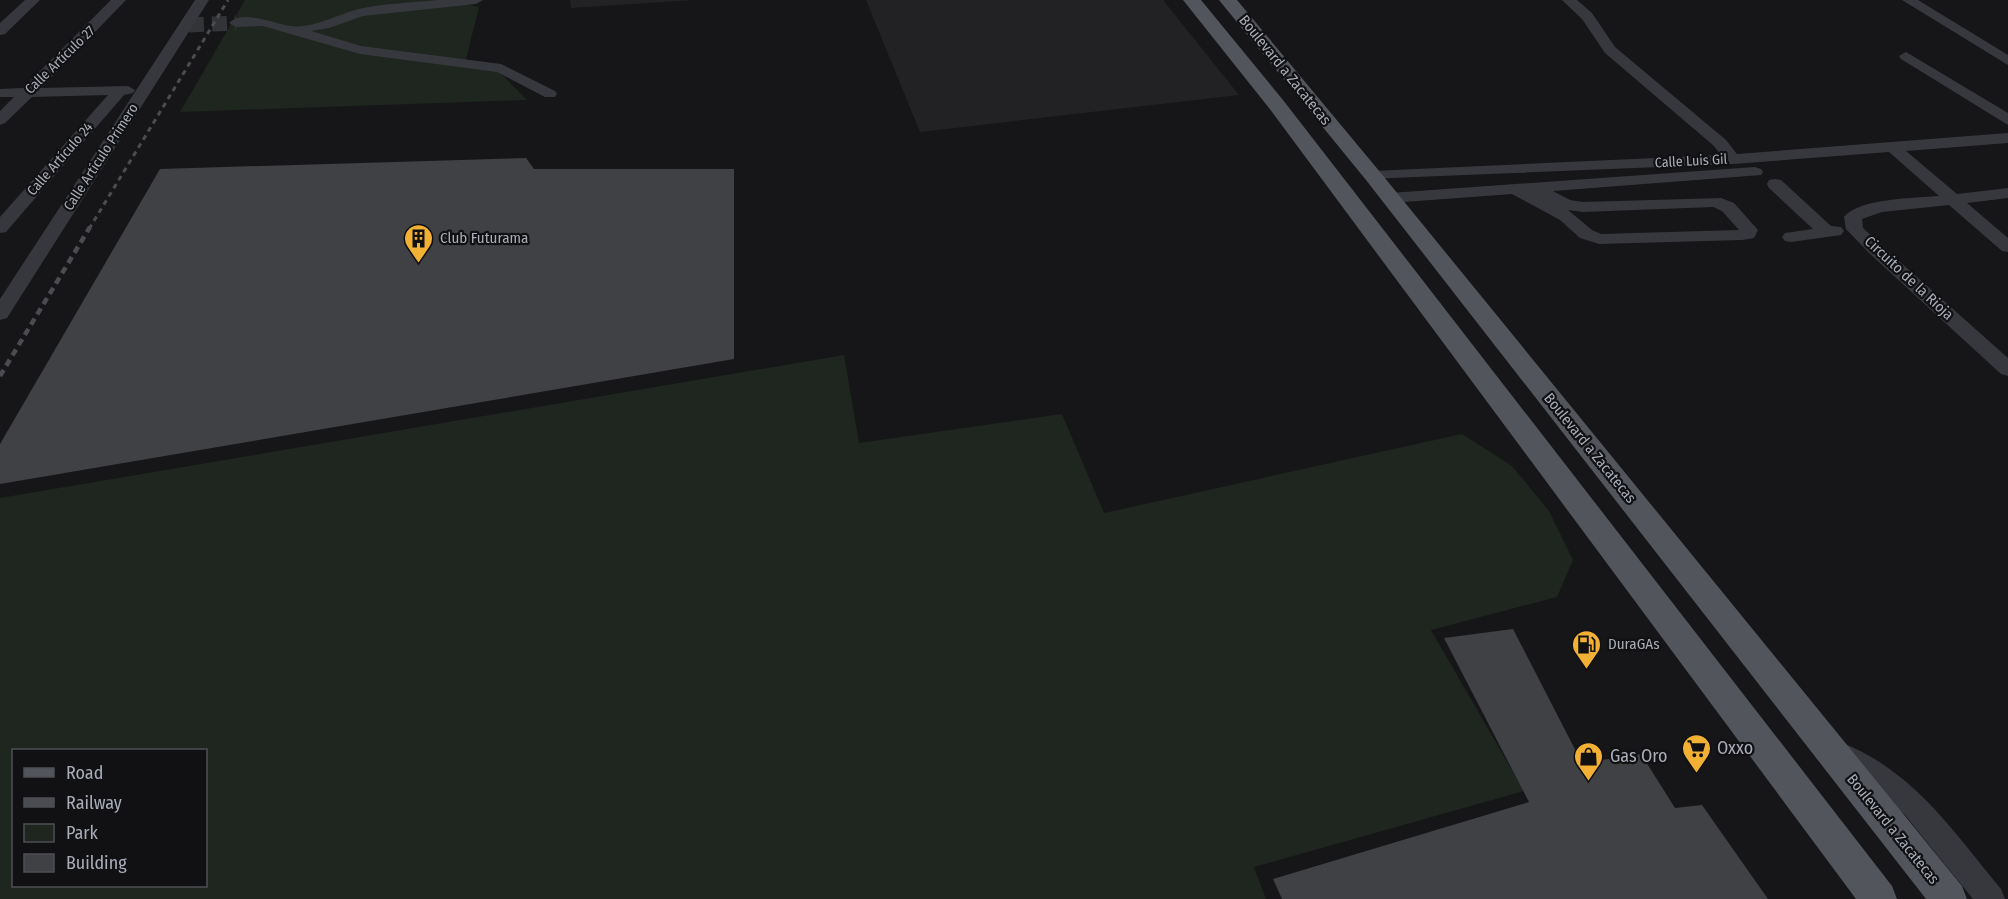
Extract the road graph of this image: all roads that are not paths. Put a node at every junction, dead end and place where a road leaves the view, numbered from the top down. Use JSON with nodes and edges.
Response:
{"nodes":[{"id":1,"x":33,"y":0,"type":"edge"},
{"id":2,"x":119,"y":0,"type":"edge"},
{"id":3,"x":202,"y":0,"type":"edge"},
{"id":4,"x":476,"y":0,"type":"edge"},
{"id":5,"x":1192,"y":0,"type":"edge"},
{"id":6,"x":1228,"y":0,"type":"edge"},
{"id":7,"x":1569,"y":0,"type":"edge"},
{"id":8,"x":1909,"y":0,"type":"edge"},
{"id":9,"x":236,"y":23,"type":"tunnel mouth"},
{"id":10,"x":0,"y":31,"type":"edge"},
{"id":11,"x":288,"y":31,"type":"junction"},
{"id":12,"x":1906,"y":56,"type":"dead end"},
{"id":13,"x":2008,"y":61,"type":"edge"},
{"id":14,"x":120,"y":90,"type":"junction"},
{"id":15,"x":144,"y":90,"type":"junction"},
{"id":16,"x":26,"y":92,"type":"junction"},
{"id":17,"x":0,"y":93,"type":"edge"},
{"id":18,"x":550,"y":94,"type":"dead end"},
{"id":19,"x":0,"y":120,"type":"edge"},
{"id":20,"x":2008,"y":120,"type":"edge"},
{"id":21,"x":2008,"y":138,"type":"edge"},
{"id":22,"x":2008,"y":150,"type":"edge"},
{"id":23,"x":1904,"y":152,"type":"junction"},
{"id":24,"x":1925,"y":158,"type":"junction"},
{"id":25,"x":1733,"y":159,"type":"junction"},
{"id":26,"x":58,"y":162,"type":"junction"},
{"id":27,"x":98,"y":162,"type":"junction"},
{"id":28,"x":1521,"y":170,"type":"junction"},
{"id":29,"x":1373,"y":176,"type":"junction"},
{"id":30,"x":1775,"y":184,"type":"dead end"},
{"id":31,"x":1536,"y":189,"type":"junction"},
{"id":32,"x":1516,"y":190,"type":"junction"},
{"id":33,"x":2008,"y":193,"type":"edge"},
{"id":34,"x":1390,"y":198,"type":"junction"},
{"id":35,"x":1962,"y":198,"type":"junction"},
{"id":36,"x":1642,"y":205,"type":"junction"},
{"id":37,"x":0,"y":228,"type":"edge"},
{"id":38,"x":1856,"y":228,"type":"junction"},
{"id":39,"x":2008,"y":228,"type":"edge"},
{"id":40,"x":1827,"y":232,"type":"junction"},
{"id":41,"x":1664,"y":237,"type":"junction"},
{"id":42,"x":1791,"y":237,"type":"dead end"},
{"id":43,"x":2008,"y":247,"type":"edge"},
{"id":44,"x":0,"y":314,"type":"edge"},
{"id":45,"x":2008,"y":369,"type":"edge"},
{"id":46,"x":1828,"y":747,"type":"junction"},
{"id":47,"x":1879,"y":899,"type":"edge"},
{"id":48,"x":1949,"y":899,"type":"edge"},
{"id":49,"x":1991,"y":899,"type":"edge"}],
"edges":[{"from":1,"to":10,"type":"street"},
{"from":2,"to":16,"type":"street","name":"Calle Artículo 27"},
{"from":3,"to":15,"type":"street","name":"Calle Artículo Primero"},
{"from":4,"to":11,"type":"street"},
{"from":5,"to":47,"type":"main road","name":"Boulevard a Zacatecas"},
{"from":6,"to":29,"type":"main road","name":"Boulevard a Zacatecas"},
{"from":7,"to":25,"type":"street"},
{"from":8,"to":13,"type":"street"},
{"from":9,"to":11,"type":"street"},
{"from":11,"to":18,"type":"street"},
{"from":12,"to":20,"type":"street"},
{"from":14,"to":15,"type":"street"},
{"from":14,"to":16,"type":"street"},
{"from":14,"to":26,"type":"street","name":"Calle Artículo 24"},
{"from":15,"to":27,"type":"street","name":"Calle Artículo Primero"},
{"from":16,"to":17,"type":"street"},
{"from":16,"to":19,"type":"street","name":"Calle Artículo 27"},
{"from":21,"to":23,"type":"street","name":"Calle Luis Gil"},
{"from":22,"to":24,"type":"street"},
{"from":23,"to":24,"type":"street"},
{"from":23,"to":25,"type":"street","name":"Calle Luis Gil"},
{"from":23,"to":31,"type":"street","name":"Calle Luis Gil"},
{"from":23,"to":35,"type":"street"},
{"from":24,"to":35,"type":"street"},
{"from":25,"to":28,"type":"street","name":"Calle Luis Gil"},
{"from":26,"to":27,"type":"street"},
{"from":26,"to":37,"type":"street","name":"Calle Artículo 24"},
{"from":27,"to":44,"type":"street","name":"Calle Artículo Primero"},
{"from":28,"to":29,"type":"street","name":"Calle Luis Gil"},
{"from":28,"to":31,"type":"street"},
{"from":29,"to":34,"type":"main road","name":"Boulevard a Zacatecas"},
{"from":30,"to":40,"type":"street"},
{"from":31,"to":32,"type":"street","name":"Calle Luis Gil"},
{"from":31,"to":36,"type":"street"},
{"from":32,"to":34,"type":"street","name":"Calle Luis Gil"},
{"from":32,"to":41,"type":"street"},
{"from":33,"to":35,"type":"street","name":"Circuito de la Rioja"},
{"from":34,"to":46,"type":"main road","name":"Boulevard a Zacatecas"},
{"from":35,"to":38,"type":"street","name":"Circuito de la Rioja"},
{"from":35,"to":39,"type":"street"},
{"from":35,"to":43,"type":"street"},
{"from":36,"to":41,"type":"street"},
{"from":36,"to":41,"type":"street"},
{"from":38,"to":40,"type":"street"},
{"from":38,"to":45,"type":"street","name":"Circuito de la Rioja"},
{"from":40,"to":42,"type":"street"},
{"from":46,"to":48,"type":"main road","name":"Boulevard a Zacatecas"},
{"from":46,"to":49,"type":"street"}]}
